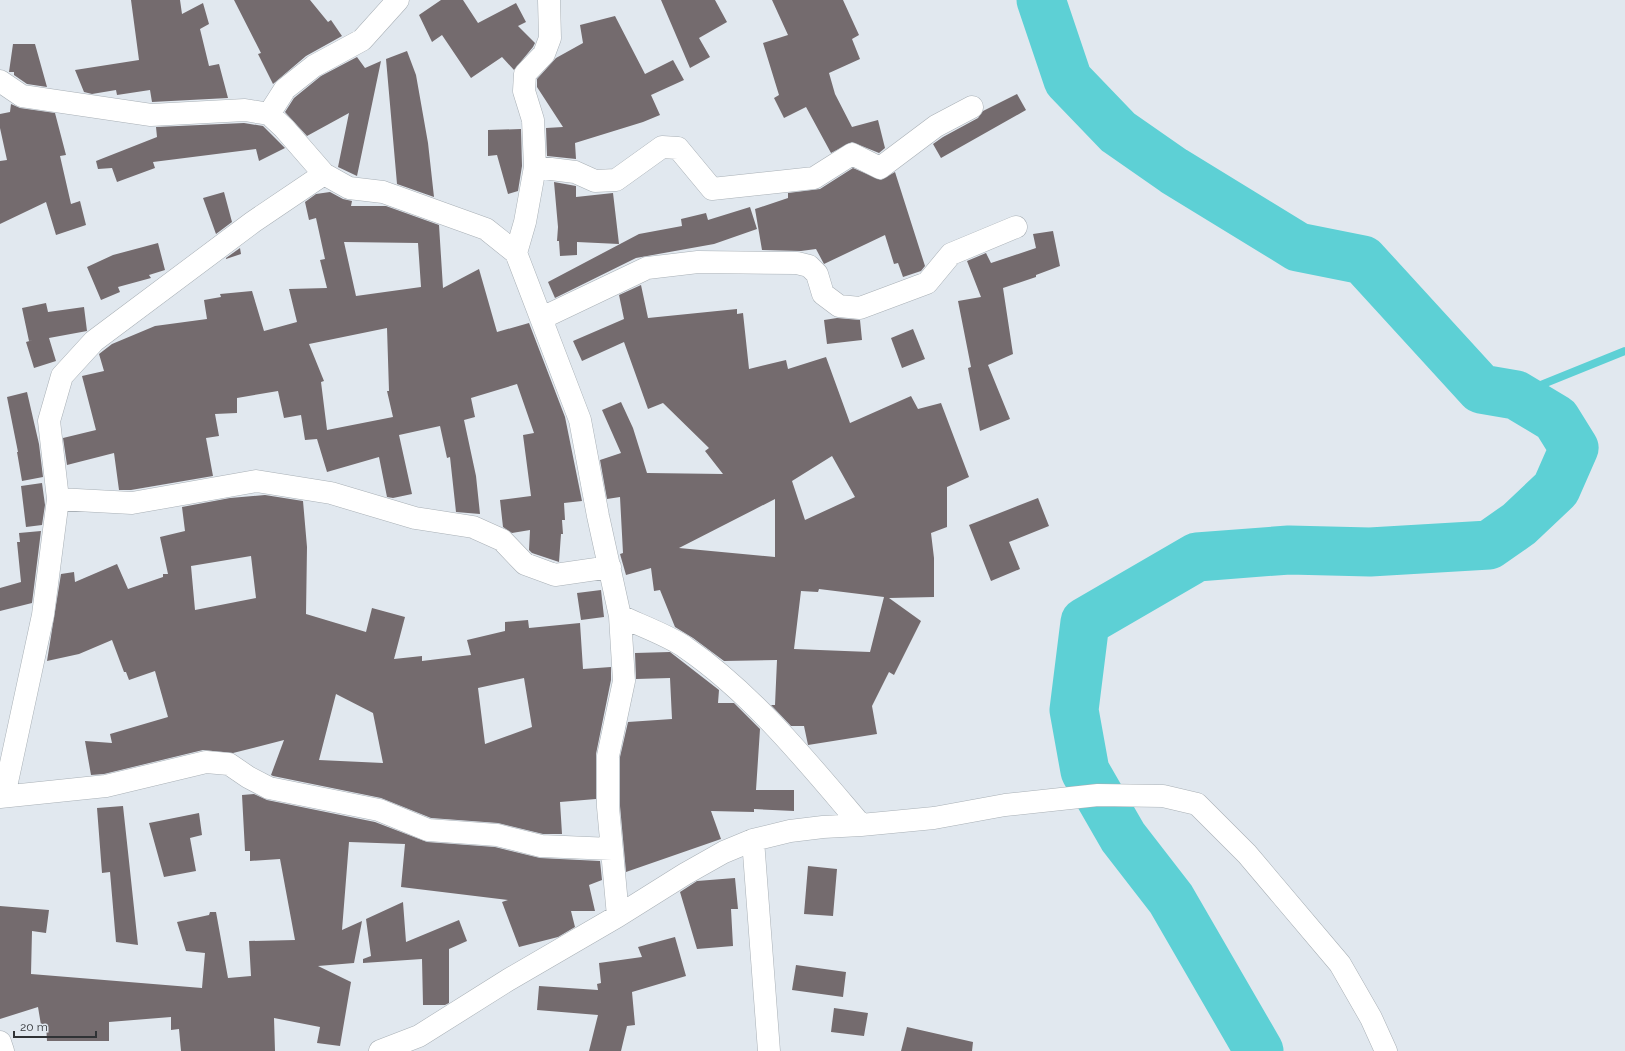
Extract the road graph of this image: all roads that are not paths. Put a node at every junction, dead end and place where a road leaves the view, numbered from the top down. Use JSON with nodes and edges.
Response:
{"nodes":[{"id":1,"x":398,"y":0,"type":"edge"},
{"id":2,"x":549,"y":0,"type":"edge"},
{"id":3,"x":0,"y":81,"type":"edge"},
{"id":4,"x":972,"y":107,"type":"dead end"},
{"id":5,"x":270,"y":114,"type":"junction"},
{"id":6,"x":534,"y":167,"type":"junction"},
{"id":7,"x":324,"y":174,"type":"junction"},
{"id":8,"x":1016,"y":227,"type":"dead end"},
{"id":9,"x":516,"y":253,"type":"junction"},
{"id":10,"x":542,"y":318,"type":"junction"},
{"id":11,"x":58,"y":499,"type":"junction"},
{"id":12,"x":610,"y":567,"type":"junction"},
{"id":13,"x":620,"y":616,"type":"junction"},
{"id":14,"x":2,"y":796,"type":"edge"},
{"id":15,"x":861,"y":825,"type":"junction"},
{"id":16,"x":754,"y":840,"type":"junction"},
{"id":17,"x":612,"y":849,"type":"junction"},
{"id":18,"x":618,"y":916,"type":"junction"},
{"id":19,"x":0,"y":1042,"type":"edge"},
{"id":20,"x":4,"y":1051,"type":"edge"},
{"id":21,"x":380,"y":1051,"type":"edge"},
{"id":22,"x":769,"y":1051,"type":"edge"},
{"id":23,"x":1386,"y":1051,"type":"edge"}],
"edges":[{"from":1,"to":5,"type":"street"},
{"from":2,"to":6,"type":"street"},
{"from":3,"to":5,"type":"street"},
{"from":4,"to":6,"type":"street"},
{"from":5,"to":7,"type":"street"},
{"from":6,"to":9,"type":"street"},
{"from":7,"to":9,"type":"street"},
{"from":7,"to":11,"type":"street"},
{"from":8,"to":10,"type":"street"},
{"from":9,"to":10,"type":"street"},
{"from":10,"to":12,"type":"street"},
{"from":11,"to":12,"type":"street"},
{"from":11,"to":14,"type":"street"},
{"from":12,"to":13,"type":"street"},
{"from":13,"to":15,"type":"street"},
{"from":13,"to":17,"type":"street"},
{"from":14,"to":17,"type":"street"},
{"from":15,"to":16,"type":"street"},
{"from":15,"to":23,"type":"street"},
{"from":16,"to":18,"type":"street"},
{"from":16,"to":22,"type":"street"},
{"from":17,"to":18,"type":"street"},
{"from":18,"to":21,"type":"street"},
{"from":19,"to":20,"type":"street"}]}
